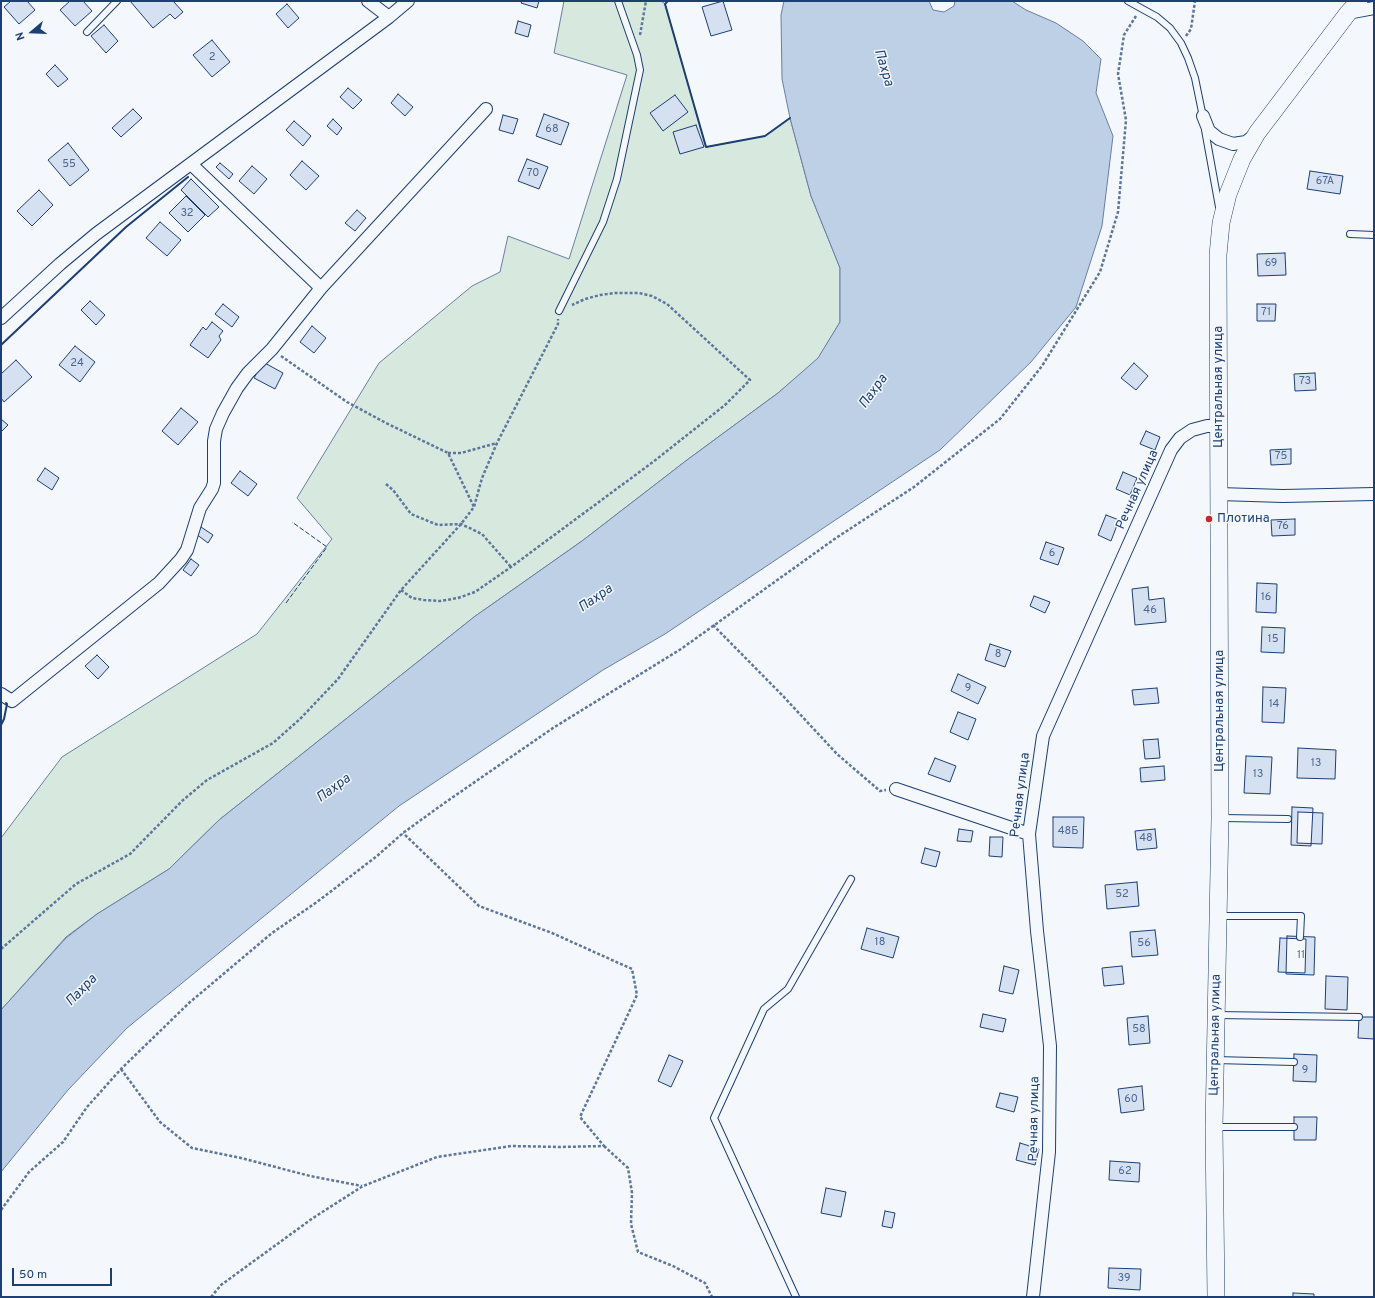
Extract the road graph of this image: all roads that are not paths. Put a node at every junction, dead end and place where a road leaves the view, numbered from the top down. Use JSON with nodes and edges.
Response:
{"nodes":[{"id":1,"x":117,"y":1,"type":"edge"},
{"id":2,"x":368,"y":1,"type":"edge"},
{"id":3,"x":408,"y":1,"type":"edge"},
{"id":4,"x":618,"y":1,"type":"edge"},
{"id":5,"x":1128,"y":1,"type":"edge"},
{"id":6,"x":1354,"y":7,"type":"edge"},
{"id":7,"x":1374,"y":8,"type":"edge"},
{"id":8,"x":389,"y":17,"type":"junction"},
{"id":9,"x":87,"y":32,"type":"dead end"},
{"id":10,"x":486,"y":109,"type":"dead end"},
{"id":11,"x":1203,"y":116,"type":"junction"},
{"id":12,"x":1257,"y":133,"type":"junction"},
{"id":13,"x":191,"y":164,"type":"junction"},
{"id":14,"x":1221,"y":223,"type":"junction"},
{"id":15,"x":1350,"y":234,"type":"dead end"},
{"id":16,"x":1374,"y":235,"type":"edge"},
{"id":17,"x":321,"y":288,"type":"junction"},
{"id":18,"x":559,"y":311,"type":"road end"},
{"id":19,"x":1,"y":318,"type":"edge"},
{"id":20,"x":1218,"y":426,"type":"junction"},
{"id":21,"x":1219,"y":494,"type":"junction"},
{"id":22,"x":1374,"y":494,"type":"edge"},
{"id":23,"x":1,"y":694,"type":"edge"},
{"id":24,"x":896,"y":789,"type":"road end"},
{"id":25,"x":1220,"y":818,"type":"junction"},
{"id":26,"x":1288,"y":819,"type":"dead end"},
{"id":27,"x":1029,"y":834,"type":"junction"},
{"id":28,"x":851,"y":879,"type":"dead end"},
{"id":29,"x":1218,"y":916,"type":"junction"},
{"id":30,"x":1300,"y":937,"type":"dead end"},
{"id":31,"x":1216,"y":1015,"type":"junction"},
{"id":32,"x":1359,"y":1017,"type":"dead end"},
{"id":33,"x":1215,"y":1060,"type":"junction"},
{"id":34,"x":1294,"y":1062,"type":"dead end"},
{"id":35,"x":1214,"y":1127,"type":"junction"},
{"id":36,"x":1294,"y":1127,"type":"dead end"},
{"id":37,"x":796,"y":1297,"type":"edge"},
{"id":38,"x":1033,"y":1297,"type":"edge"},
{"id":39,"x":1216,"y":1297,"type":"edge"}],
"edges":[{"from":1,"to":9,"type":"lane"},
{"from":2,"to":8,"type":"street"},
{"from":3,"to":8,"type":"street"},
{"from":4,"to":18,"type":"lane"},
{"from":5,"to":11,"type":"lane"},
{"from":6,"to":7,"type":"street"},
{"from":6,"to":12,"type":"street","name":"Центральная улица"},
{"from":8,"to":13,"type":"street"},
{"from":10,"to":17,"type":"street"},
{"from":11,"to":12,"type":"street"},
{"from":11,"to":14,"type":"lane"},
{"from":12,"to":14,"type":"street","name":"Центральная улица"},
{"from":13,"to":17,"type":"street"},
{"from":13,"to":19,"type":"street"},
{"from":14,"to":20,"type":"street","name":"Центральная улица"},
{"from":15,"to":16,"type":"lane"},
{"from":17,"to":23,"type":"street"},
{"from":20,"to":21,"type":"street","name":"Центральная улица"},
{"from":20,"to":27,"type":"street","name":"Речная улица"},
{"from":21,"to":22,"type":"street"},
{"from":21,"to":25,"type":"street","name":"Центральная улица"},
{"from":24,"to":27,"type":"street"},
{"from":25,"to":26,"type":"lane"},
{"from":25,"to":29,"type":"street","name":"Центральная улица"},
{"from":27,"to":38,"type":"street","name":"Речная улица"},
{"from":28,"to":37,"type":"lane"},
{"from":29,"to":30,"type":"lane"},
{"from":29,"to":31,"type":"street","name":"Центральная улица"},
{"from":31,"to":32,"type":"lane"},
{"from":31,"to":33,"type":"street","name":"Центральная улица"},
{"from":33,"to":34,"type":"lane"},
{"from":33,"to":35,"type":"street","name":"Центральная улица"},
{"from":35,"to":36,"type":"lane"},
{"from":35,"to":39,"type":"street","name":"Центральная улица"}]}
